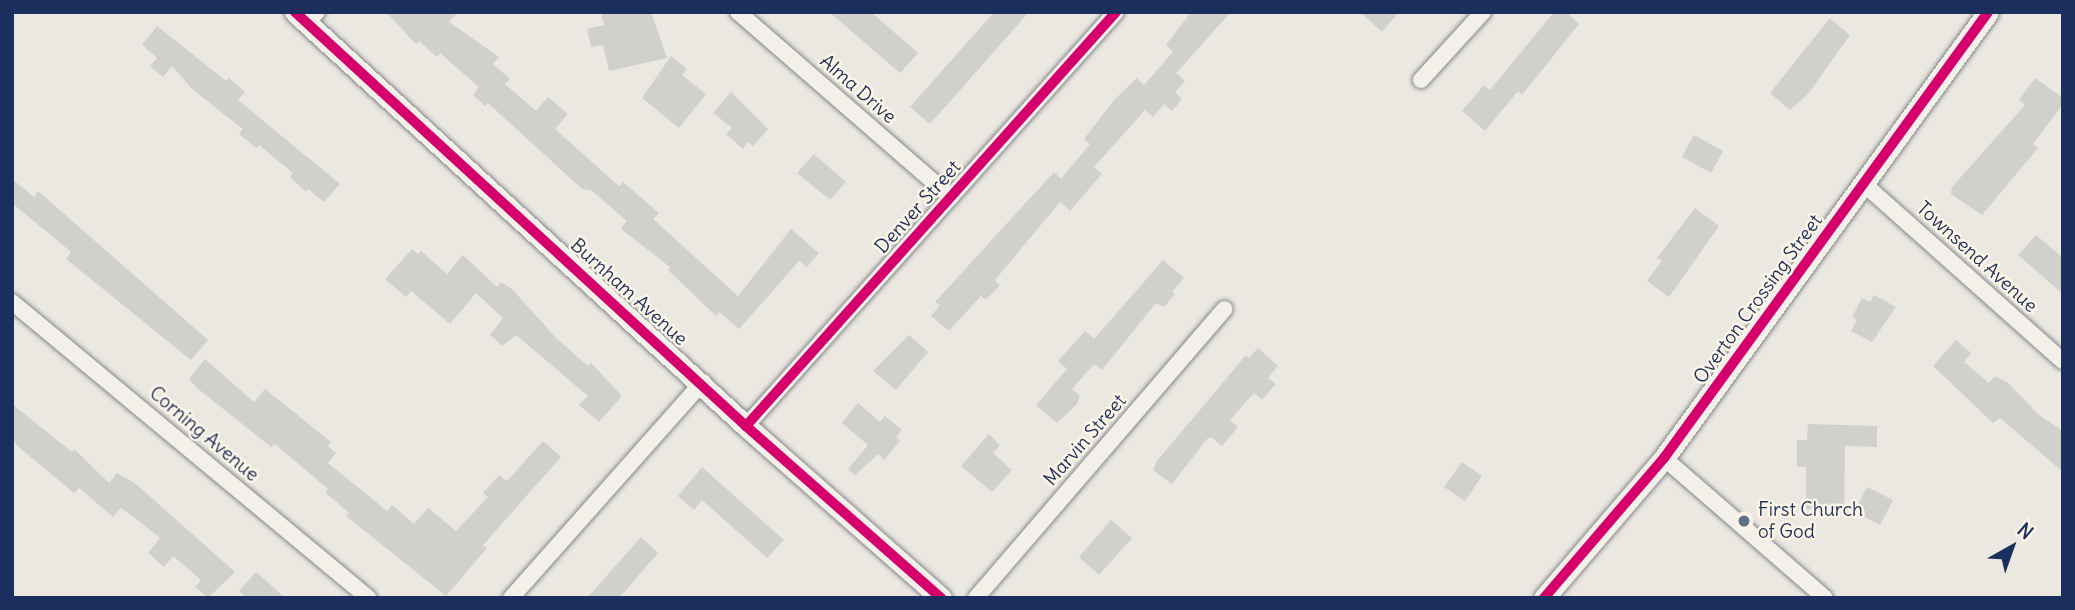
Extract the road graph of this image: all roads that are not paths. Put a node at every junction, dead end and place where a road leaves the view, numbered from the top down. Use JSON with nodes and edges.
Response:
{"nodes":[{"id":1,"x":738,"y":12,"type":"edge"},
{"id":2,"x":1116,"y":12,"type":"edge"},
{"id":3,"x":1988,"y":12,"type":"edge"},
{"id":4,"x":1474,"y":15,"type":"edge"},
{"id":5,"x":306,"y":16,"type":"edge"},
{"id":6,"x":1421,"y":80,"type":"dead end"},
{"id":7,"x":1864,"y":184,"type":"junction"},
{"id":8,"x":951,"y":197,"type":"junction"},
{"id":9,"x":13,"y":304,"type":"edge"},
{"id":10,"x":1225,"y":309,"type":"dead end"},
{"id":11,"x":2063,"y":361,"type":"edge"},
{"id":12,"x":703,"y":383,"type":"junction"},
{"id":13,"x":746,"y":426,"type":"junction"},
{"id":14,"x":1664,"y":458,"type":"junction"},
{"id":15,"x":368,"y":598,"type":"edge"},
{"id":16,"x":511,"y":598,"type":"edge"},
{"id":17,"x":941,"y":598,"type":"edge"},
{"id":18,"x":976,"y":598,"type":"edge"},
{"id":19,"x":1544,"y":598,"type":"edge"},
{"id":20,"x":1825,"y":598,"type":"edge"}],
"edges":[{"from":1,"to":8,"type":"street","name":"Alma Drive"},
{"from":2,"to":8,"type":"street","name":"Denver Street"},
{"from":3,"to":7,"type":"street","name":"Overton Crossing Street"},
{"from":4,"to":6,"type":"street"},
{"from":5,"to":12,"type":"street","name":"Burnham Avenue"},
{"from":7,"to":11,"type":"street","name":"Townsend Avenue"},
{"from":7,"to":14,"type":"street","name":"Overton Crossing Street"},
{"from":8,"to":13,"type":"street","name":"Denver Street"},
{"from":9,"to":15,"type":"street","name":"Corning Avenue"},
{"from":10,"to":18,"type":"street","name":"Marvin Street"},
{"from":12,"to":13,"type":"street","name":"Burnham Avenue"},
{"from":12,"to":16,"type":"street"},
{"from":13,"to":17,"type":"street","name":"Burnham Avenue"},
{"from":14,"to":19,"type":"street","name":"Overton Crossing Street"},
{"from":14,"to":20,"type":"street"}]}
